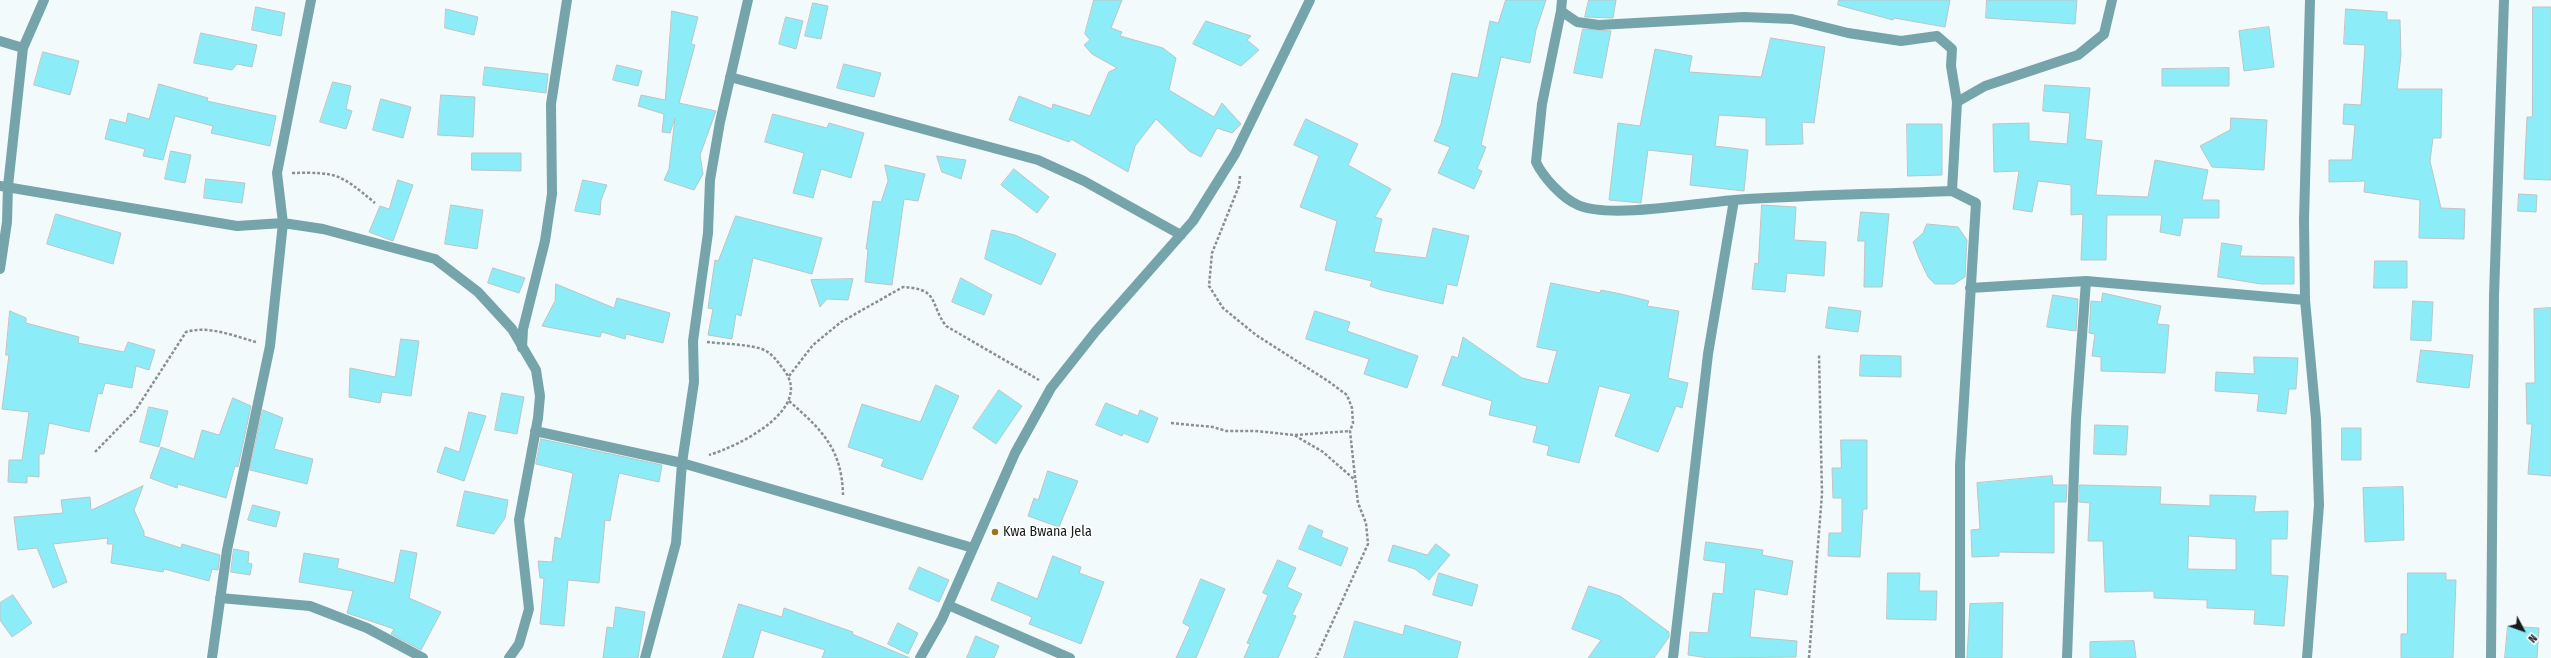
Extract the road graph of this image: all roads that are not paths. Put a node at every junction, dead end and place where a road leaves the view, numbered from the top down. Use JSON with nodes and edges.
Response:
{"nodes":[{"id":1,"x":44,"y":0,"type":"edge"},
{"id":2,"x":311,"y":0,"type":"edge"},
{"id":3,"x":567,"y":0,"type":"edge"},
{"id":4,"x":748,"y":0,"type":"edge"},
{"id":5,"x":1310,"y":0,"type":"edge"},
{"id":6,"x":1562,"y":0,"type":"edge"},
{"id":7,"x":2112,"y":0,"type":"edge"},
{"id":8,"x":2310,"y":0,"type":"edge"},
{"id":9,"x":2504,"y":0,"type":"edge"},
{"id":10,"x":1562,"y":11,"type":"junction"},
{"id":11,"x":0,"y":41,"type":"edge"},
{"id":12,"x":23,"y":48,"type":"junction"},
{"id":13,"x":730,"y":77,"type":"junction"},
{"id":14,"x":1957,"y":102,"type":"junction"},
{"id":15,"x":4,"y":186,"type":"edge"},
{"id":16,"x":1952,"y":191,"type":"junction"},
{"id":17,"x":1734,"y":200,"type":"junction"},
{"id":18,"x":283,"y":223,"type":"junction"},
{"id":19,"x":1182,"y":235,"type":"junction"},
{"id":20,"x":0,"y":269,"type":"edge"},
{"id":21,"x":2086,"y":281,"type":"junction"},
{"id":22,"x":1970,"y":288,"type":"junction"},
{"id":23,"x":2305,"y":300,"type":"junction"},
{"id":24,"x":522,"y":348,"type":"junction"},
{"id":25,"x":535,"y":431,"type":"junction"},
{"id":26,"x":683,"y":462,"type":"junction"},
{"id":27,"x":973,"y":548,"type":"junction"},
{"id":28,"x":220,"y":598,"type":"junction"},
{"id":29,"x":948,"y":604,"type":"junction"},
{"id":30,"x":212,"y":658,"type":"edge"},
{"id":31,"x":423,"y":658,"type":"edge"},
{"id":32,"x":509,"y":658,"type":"edge"},
{"id":33,"x":645,"y":658,"type":"edge"},
{"id":34,"x":920,"y":658,"type":"edge"},
{"id":35,"x":1070,"y":658,"type":"edge"},
{"id":36,"x":1673,"y":658,"type":"edge"},
{"id":37,"x":1960,"y":658,"type":"edge"},
{"id":38,"x":2067,"y":658,"type":"edge"},
{"id":39,"x":2307,"y":658,"type":"edge"},
{"id":40,"x":2491,"y":658,"type":"edge"}],
"edges":[{"from":1,"to":12,"type":"street"},
{"from":2,"to":18,"type":"street"},
{"from":3,"to":24,"type":"street"},
{"from":4,"to":13,"type":"street"},
{"from":5,"to":19,"type":"street"},
{"from":6,"to":10,"type":"street"},
{"from":7,"to":14,"type":"street"},
{"from":8,"to":23,"type":"street"},
{"from":9,"to":40,"type":"street"},
{"from":10,"to":14,"type":"street"},
{"from":10,"to":17,"type":"street"},
{"from":11,"to":12,"type":"street"},
{"from":12,"to":15,"type":"street"},
{"from":13,"to":19,"type":"street"},
{"from":13,"to":26,"type":"street"},
{"from":14,"to":16,"type":"street"},
{"from":15,"to":18,"type":"street"},
{"from":15,"to":20,"type":"street"},
{"from":16,"to":17,"type":"street"},
{"from":16,"to":22,"type":"street"},
{"from":17,"to":36,"type":"street"},
{"from":18,"to":24,"type":"street"},
{"from":18,"to":28,"type":"street"},
{"from":19,"to":27,"type":"street"},
{"from":21,"to":22,"type":"street"},
{"from":21,"to":23,"type":"street"},
{"from":21,"to":38,"type":"street"},
{"from":22,"to":37,"type":"street"},
{"from":23,"to":39,"type":"street"},
{"from":24,"to":25,"type":"street"},
{"from":25,"to":26,"type":"street"},
{"from":25,"to":32,"type":"street"},
{"from":26,"to":27,"type":"street"},
{"from":26,"to":33,"type":"street"},
{"from":27,"to":29,"type":"street"},
{"from":28,"to":30,"type":"street"},
{"from":28,"to":31,"type":"street"},
{"from":29,"to":34,"type":"street"},
{"from":29,"to":35,"type":"street"}]}
